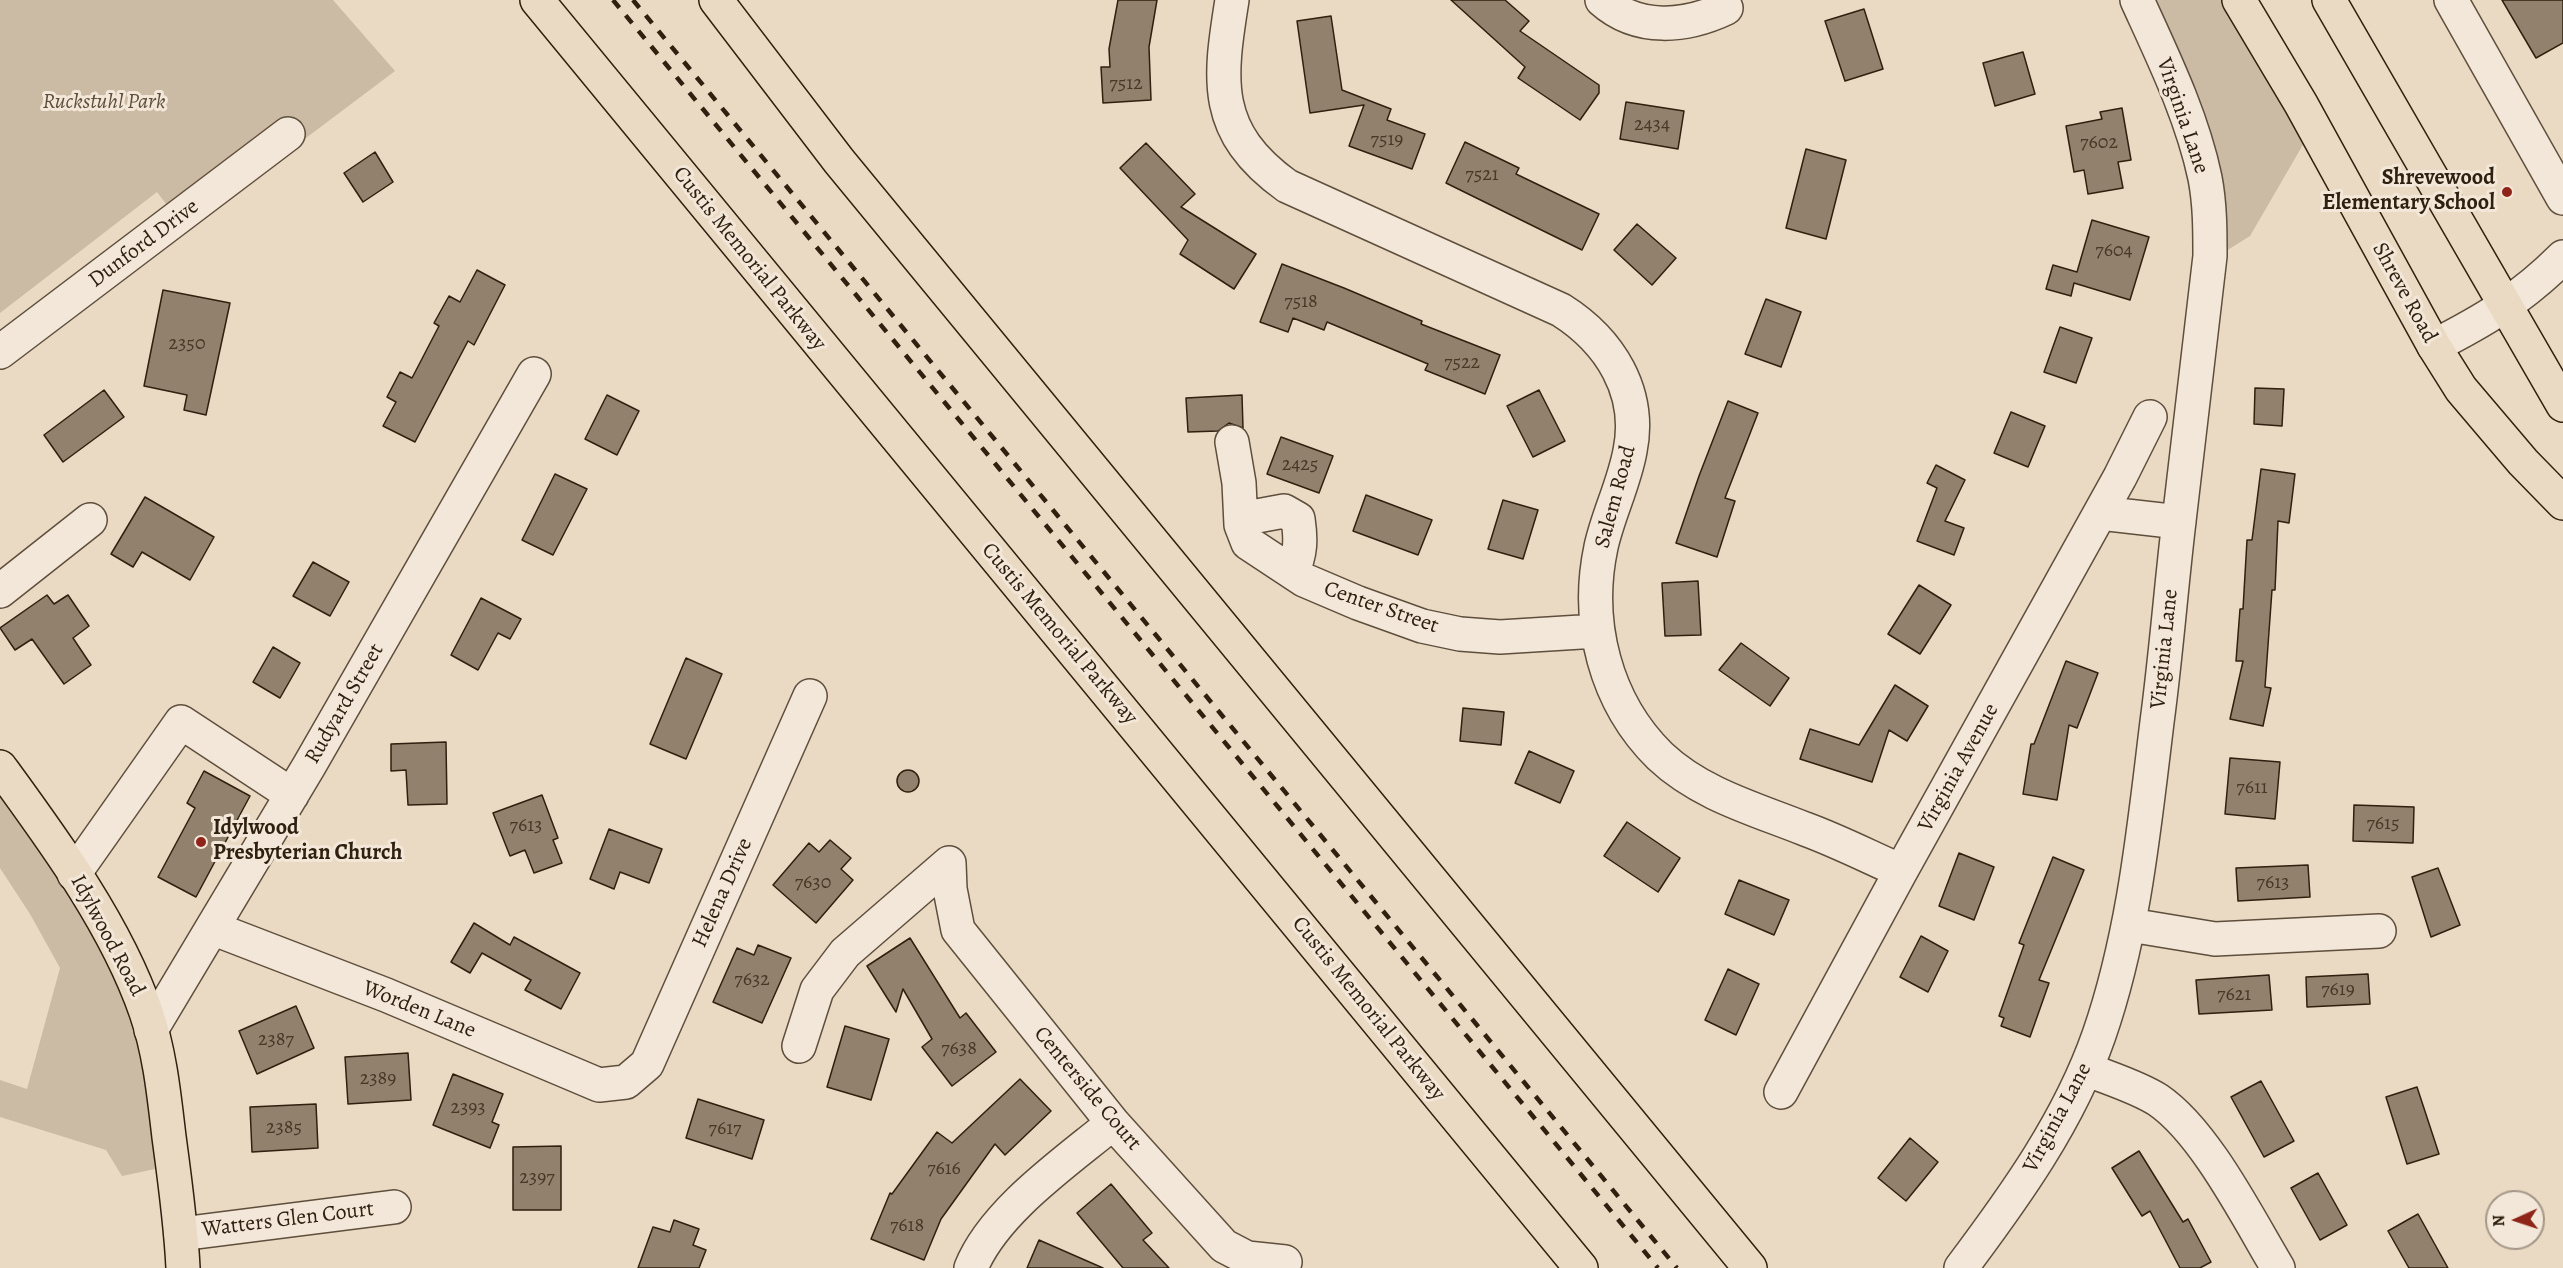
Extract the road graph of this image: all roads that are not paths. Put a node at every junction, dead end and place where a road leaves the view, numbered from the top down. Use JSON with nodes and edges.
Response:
{"nodes":[{"id":1,"x":537,"y":0,"type":"edge"},
{"id":2,"x":716,"y":0,"type":"edge"},
{"id":3,"x":1232,"y":0,"type":"edge"},
{"id":4,"x":1602,"y":0,"type":"edge"},
{"id":5,"x":2138,"y":0,"type":"edge"},
{"id":6,"x":2239,"y":0,"type":"edge"},
{"id":7,"x":2329,"y":0,"type":"edge"},
{"id":8,"x":2451,"y":0,"type":"edge"},
{"id":9,"x":1726,"y":8,"type":"dead end"},
{"id":10,"x":288,"y":134,"type":"dead end"},
{"id":11,"x":2563,"y":198,"type":"edge"},
{"id":12,"x":2563,"y":257,"type":"edge"},
{"id":13,"x":2506,"y":306,"type":"junction"},
{"id":14,"x":2434,"y":346,"type":"junction"},
{"id":15,"x":0,"y":352,"type":"edge"},
{"id":16,"x":534,"y":374,"type":"dead end"},
{"id":17,"x":2563,"y":405,"type":"edge"},
{"id":18,"x":2150,"y":417,"type":"dead end"},
{"id":19,"x":1232,"y":442,"type":"dead end"},
{"id":20,"x":2563,"y":503,"type":"edge"},
{"id":21,"x":2100,"y":513,"type":"junction"},
{"id":22,"x":90,"y":520,"type":"dead end"},
{"id":23,"x":2179,"y":522,"type":"junction"},
{"id":24,"x":1244,"y":531,"type":"junction"},
{"id":25,"x":1292,"y":572,"type":"junction"},
{"id":26,"x":0,"y":591,"type":"edge"},
{"id":27,"x":1597,"y":631,"type":"junction"},
{"id":28,"x":810,"y":696,"type":"dead end"},
{"id":29,"x":0,"y":767,"type":"edge"},
{"id":30,"x":292,"y":795,"type":"junction"},
{"id":31,"x":1901,"y":871,"type":"junction"},
{"id":32,"x":74,"y":874,"type":"junction"},
{"id":33,"x":2130,"y":925,"type":"junction"},
{"id":34,"x":213,"y":928,"type":"junction"},
{"id":35,"x":2379,"y":931,"type":"dead end"},
{"id":36,"x":151,"y":1030,"type":"junction"},
{"id":37,"x":799,"y":1046,"type":"dead end"},
{"id":38,"x":2086,"y":1069,"type":"junction"},
{"id":39,"x":626,"y":1082,"type":"joint"},
{"id":40,"x":1781,"y":1092,"type":"dead end"},
{"id":41,"x":1113,"y":1123,"type":"junction"},
{"id":42,"x":394,"y":1207,"type":"dead end"},
{"id":43,"x":181,"y":1234,"type":"junction"},
{"id":44,"x":1285,"y":1262,"type":"dead end"},
{"id":45,"x":183,"y":1268,"type":"edge"},
{"id":46,"x":971,"y":1268,"type":"edge"},
{"id":47,"x":1581,"y":1268,"type":"edge"},
{"id":48,"x":1750,"y":1268,"type":"edge"},
{"id":49,"x":1961,"y":1268,"type":"edge"},
{"id":50,"x":2278,"y":1268,"type":"edge"}],
"edges":[{"from":1,"to":47,"type":"main road","name":"Custis Memorial Parkway"},
{"from":2,"to":48,"type":"main road"},
{"from":3,"to":27,"type":"street","name":"Salem Road"},
{"from":4,"to":9,"type":"street"},
{"from":5,"to":23,"type":"street","name":"Virginia Lane"},
{"from":6,"to":14,"type":"main road","name":"Shreve Road"},
{"from":7,"to":13,"type":"main road"},
{"from":8,"to":11,"type":"street"},
{"from":10,"to":15,"type":"street","name":"Dunford Drive"},
{"from":12,"to":13,"type":"street"},
{"from":13,"to":14,"type":"street"},
{"from":13,"to":17,"type":"main road"},
{"from":14,"to":20,"type":"main road","name":"Shreve Road"},
{"from":16,"to":30,"type":"street","name":"Rudyard Street"},
{"from":18,"to":21,"type":"street","name":"Virginia Avenue"},
{"from":19,"to":24,"type":"street"},
{"from":21,"to":23,"type":"street"},
{"from":21,"to":31,"type":"street","name":"Virginia Avenue"},
{"from":22,"to":26,"type":"street"},
{"from":23,"to":33,"type":"street","name":"Virginia Lane"},
{"from":24,"to":25,"type":"street","name":"Center Street"},
{"from":24,"to":25,"type":"street"},
{"from":25,"to":27,"type":"street","name":"Center Street"},
{"from":27,"to":31,"type":"street","name":"Salem Road"},
{"from":28,"to":39,"type":"street","name":"Helena Drive"},
{"from":29,"to":32,"type":"main road","name":"Idylwood Road"},
{"from":30,"to":32,"type":"street"},
{"from":30,"to":34,"type":"street","name":"Rudyard Street"},
{"from":31,"to":40,"type":"street","name":"Virginia Avenue"},
{"from":32,"to":36,"type":"main road","name":"Idylwood Road"},
{"from":33,"to":35,"type":"street"},
{"from":33,"to":38,"type":"street","name":"Virginia Lane"},
{"from":34,"to":36,"type":"street","name":"Rudyard Street"},
{"from":34,"to":39,"type":"street","name":"Worden Lane"},
{"from":36,"to":43,"type":"main road","name":"Idylwood Road"},
{"from":37,"to":41,"type":"street","name":"Centerside Court"},
{"from":38,"to":49,"type":"street","name":"Virginia Lane"},
{"from":38,"to":50,"type":"street"},
{"from":41,"to":44,"type":"street","name":"Centerside Court"},
{"from":41,"to":46,"type":"street"},
{"from":42,"to":43,"type":"street","name":"Watters Glen Court"},
{"from":43,"to":45,"type":"main road","name":"Idylwood Road"}]}
